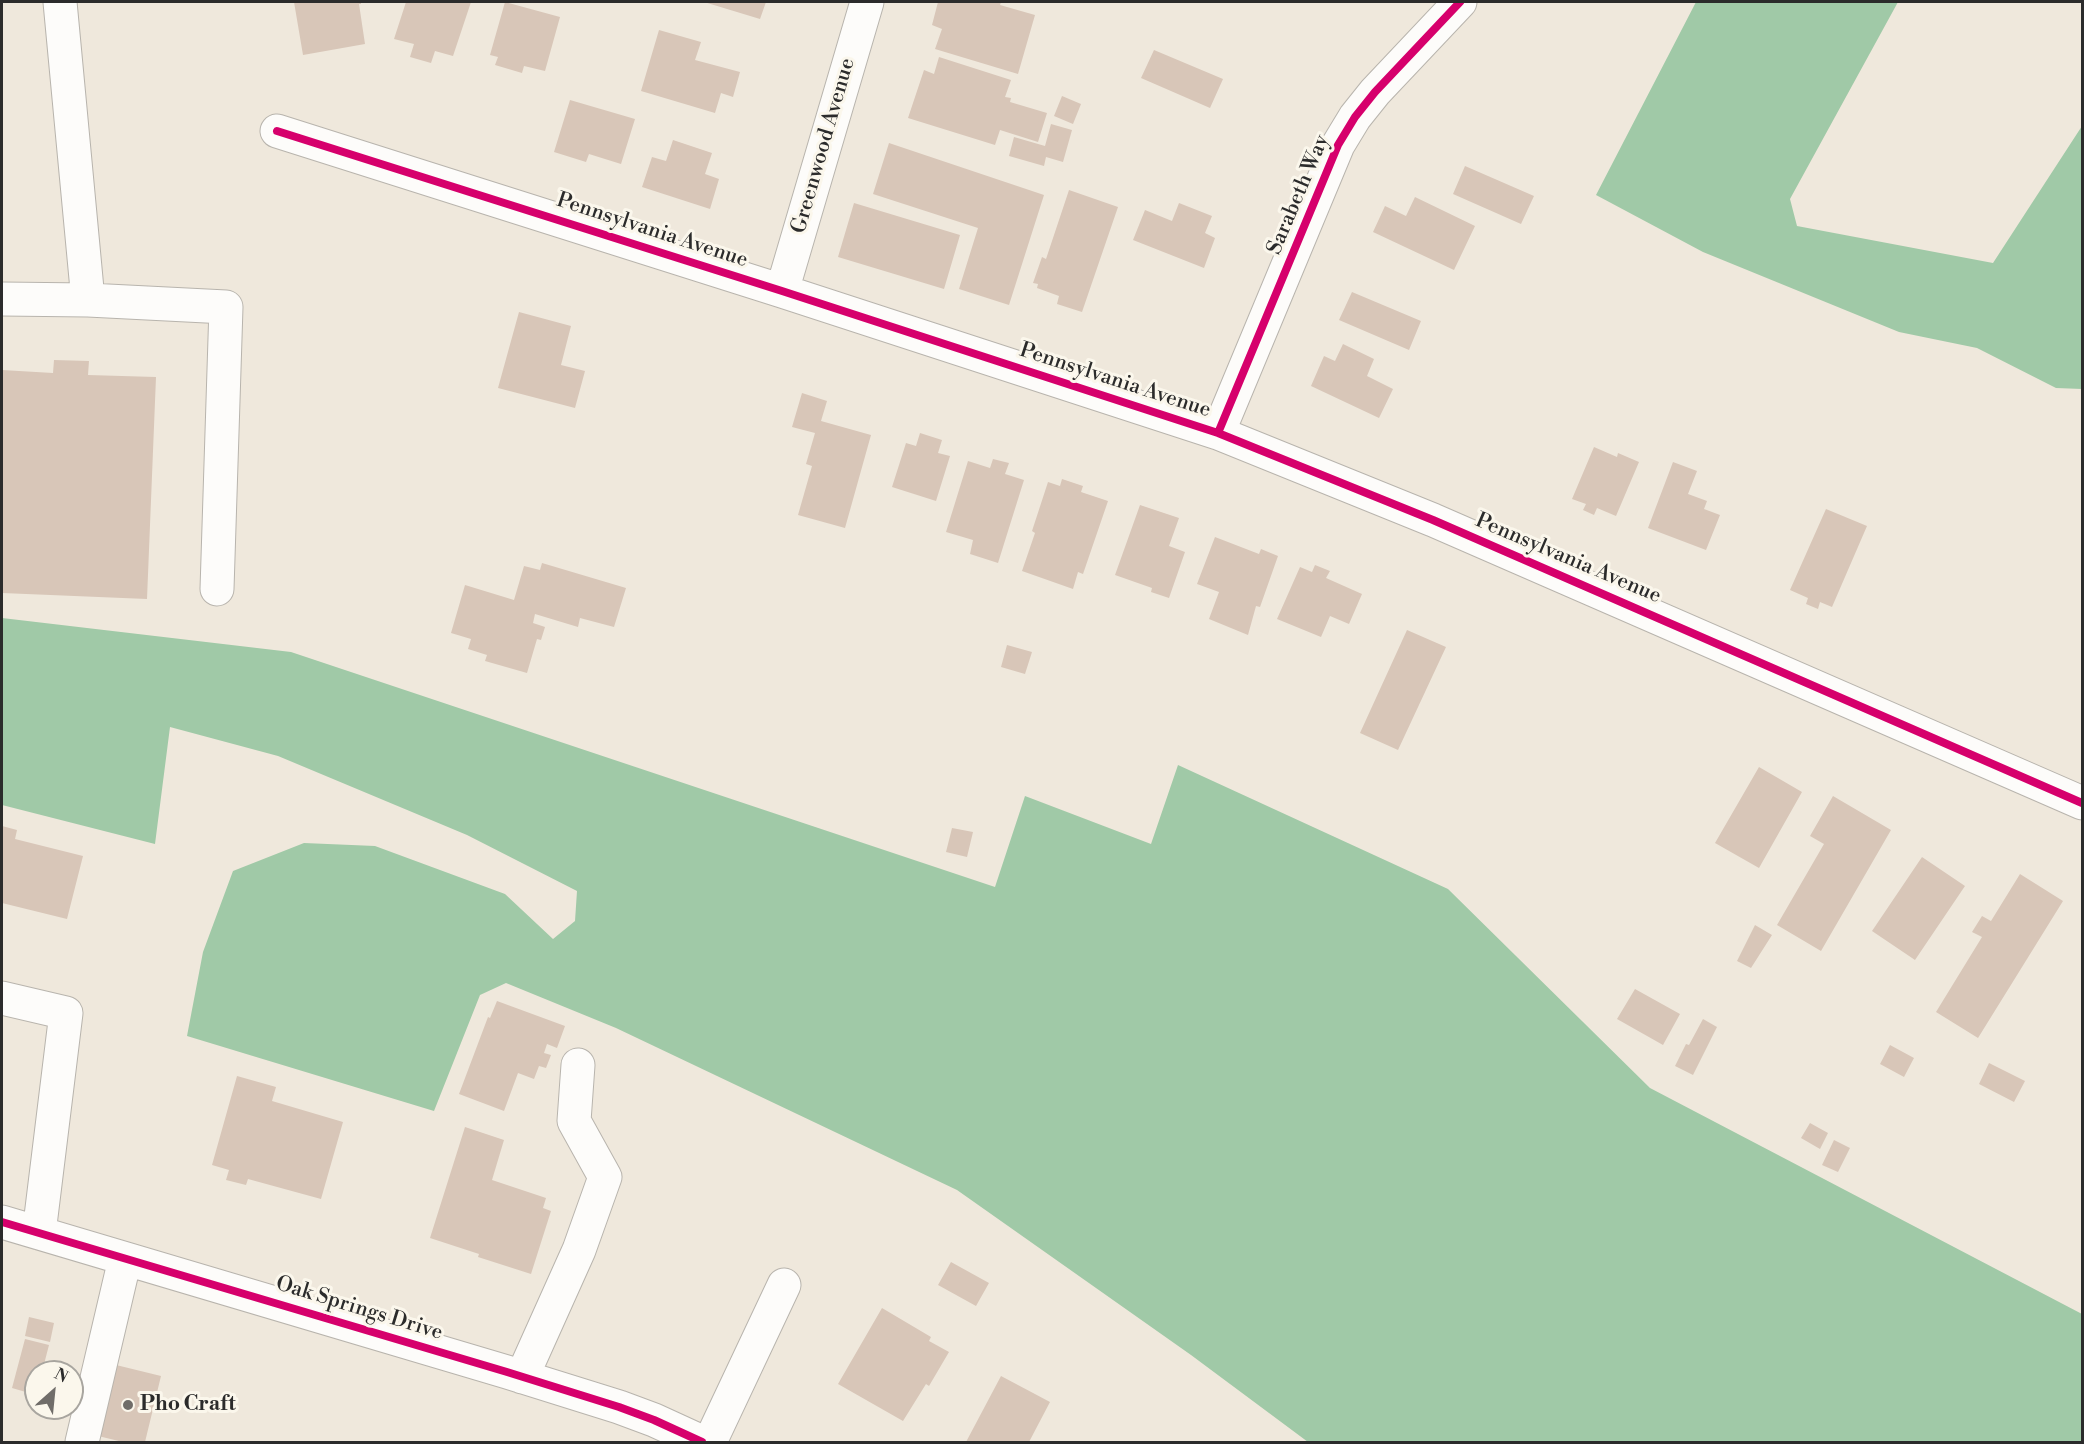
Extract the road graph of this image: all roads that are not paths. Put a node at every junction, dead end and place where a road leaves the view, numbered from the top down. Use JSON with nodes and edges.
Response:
{"nodes":[{"id":1,"x":60,"y":2,"type":"edge"},
{"id":2,"x":867,"y":2,"type":"edge"},
{"id":3,"x":1460,"y":2,"type":"edge"},
{"id":4,"x":277,"y":131,"type":"dead end"},
{"id":5,"x":782,"y":291,"type":"junction"},
{"id":6,"x":2,"y":299,"type":"edge"},
{"id":7,"x":88,"y":300,"type":"junction"},
{"id":8,"x":1218,"y":433,"type":"junction"},
{"id":9,"x":217,"y":589,"type":"dead end"},
{"id":10,"x":2082,"y":803,"type":"edge"},
{"id":11,"x":2,"y":998,"type":"edge"},
{"id":12,"x":578,"y":1065,"type":"dead end"},
{"id":13,"x":2,"y":1222,"type":"edge"},
{"id":14,"x":39,"y":1233,"type":"junction"},
{"id":15,"x":125,"y":1258,"type":"junction"},
{"id":16,"x":784,"y":1285,"type":"dead end"},
{"id":17,"x":522,"y":1377,"type":"junction"},
{"id":18,"x":82,"y":1443,"type":"edge"},
{"id":19,"x":702,"y":1443,"type":"edge"},
{"id":20,"x":710,"y":1443,"type":"edge"}],
"edges":[{"from":1,"to":7,"type":"street"},
{"from":2,"to":5,"type":"street","name":"Greenwood Avenue"},
{"from":3,"to":8,"type":"street","name":"Sarabeth Way"},
{"from":4,"to":5,"type":"street","name":"Pennsylvania Avenue"},
{"from":5,"to":8,"type":"street","name":"Pennsylvania Avenue"},
{"from":6,"to":7,"type":"street"},
{"from":7,"to":9,"type":"street"},
{"from":8,"to":10,"type":"street","name":"Pennsylvania Avenue"},
{"from":11,"to":14,"type":"street"},
{"from":12,"to":17,"type":"street"},
{"from":13,"to":14,"type":"street","name":"Oak Springs Drive"},
{"from":14,"to":15,"type":"street","name":"Oak Springs Drive"},
{"from":15,"to":17,"type":"street","name":"Oak Springs Drive"},
{"from":15,"to":18,"type":"street"},
{"from":16,"to":20,"type":"street"},
{"from":17,"to":19,"type":"street","name":"Oak Springs Drive"}]}
